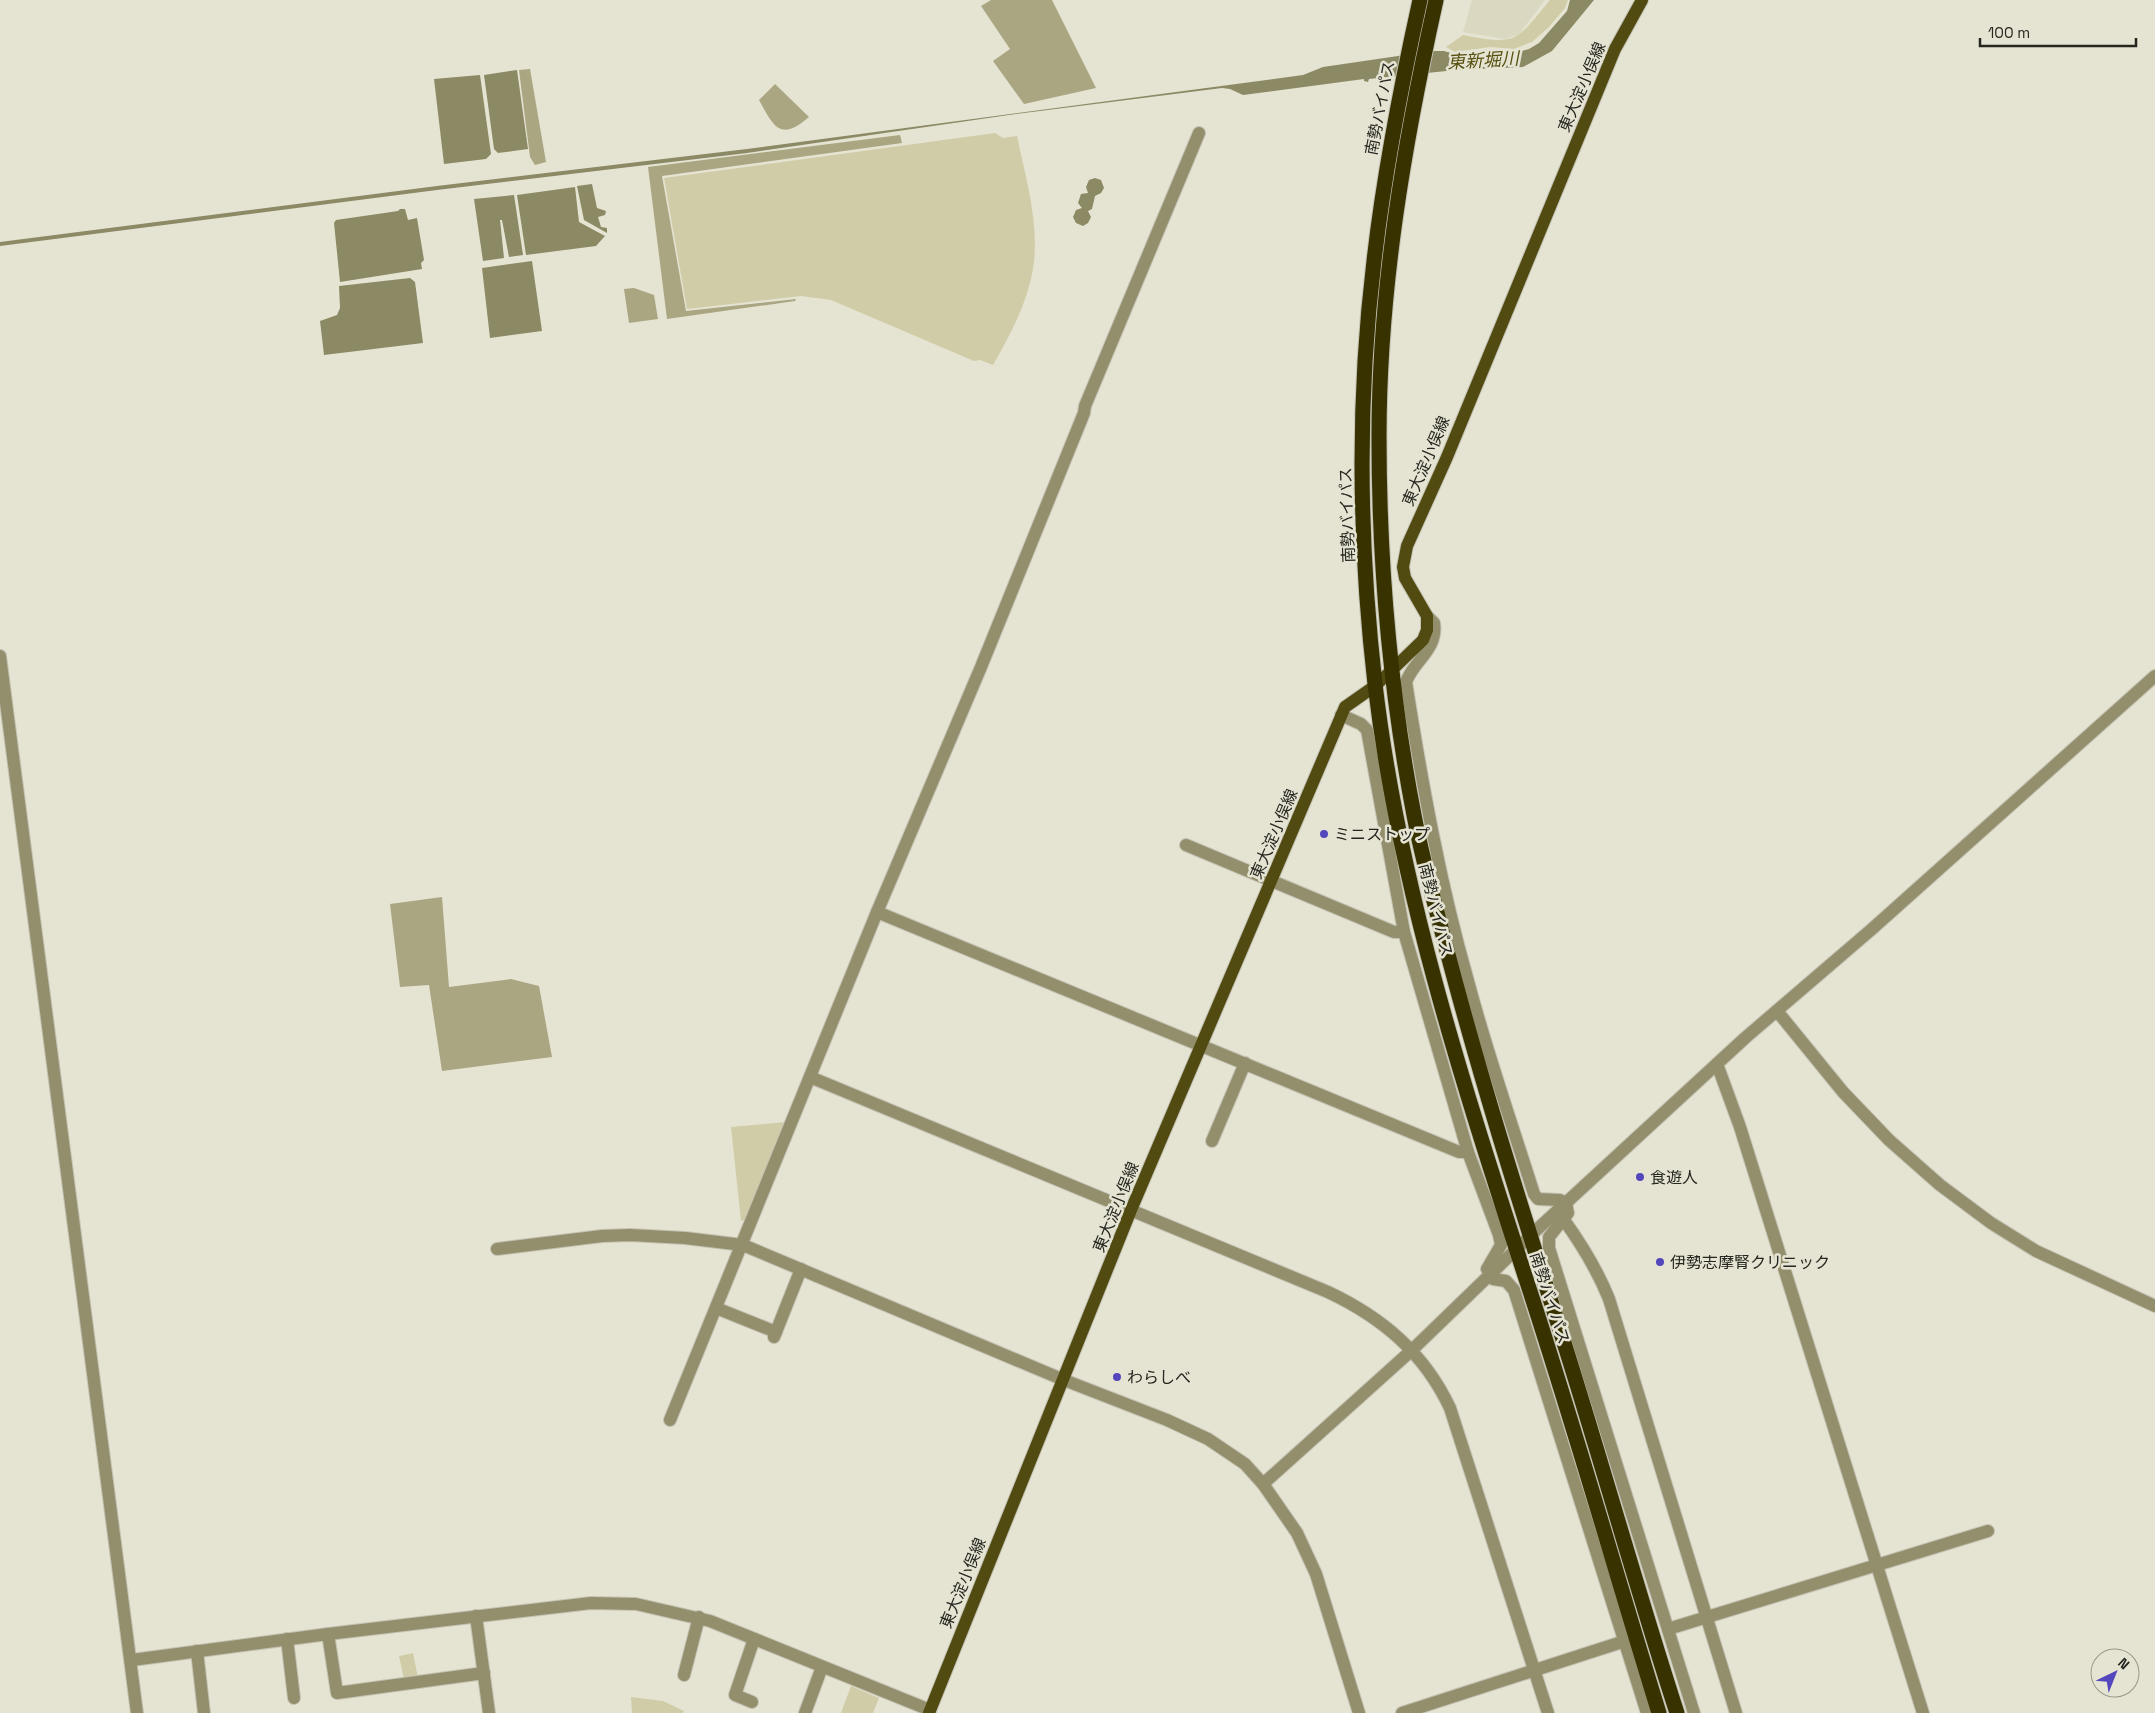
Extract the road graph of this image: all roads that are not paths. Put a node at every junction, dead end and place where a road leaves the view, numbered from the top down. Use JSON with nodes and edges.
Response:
{"nodes":[{"id":1,"x":1420,"y":0,"type":"edge"},
{"id":2,"x":1436,"y":0,"type":"edge"},
{"id":3,"x":1642,"y":0,"type":"edge"},
{"id":4,"x":1199,"y":133,"type":"dead end"},
{"id":5,"x":1427,"y":616,"type":"junction"},
{"id":6,"x":0,"y":656,"type":"edge"},
{"id":7,"x":1392,"y":670,"type":"junction"},
{"id":8,"x":2155,"y":676,"type":"edge"},
{"id":9,"x":1375,"y":686,"type":"junction"},
{"id":10,"x":1341,"y":714,"type":"junction"},
{"id":11,"x":1186,"y":845,"type":"dead end"},
{"id":12,"x":1273,"y":880,"type":"junction"},
{"id":13,"x":877,"y":912,"type":"junction"},
{"id":14,"x":1404,"y":932,"type":"junction"},
{"id":15,"x":1777,"y":1011,"type":"junction"},
{"id":16,"x":1202,"y":1045,"type":"junction"},
{"id":17,"x":1245,"y":1063,"type":"junction"},
{"id":18,"x":1717,"y":1064,"type":"junction"},
{"id":19,"x":810,"y":1077,"type":"junction"},
{"id":20,"x":1212,"y":1141,"type":"dead end"},
{"id":21,"x":1468,"y":1152,"type":"junction"},
{"id":22,"x":1566,"y":1203,"type":"junction"},
{"id":23,"x":1131,"y":1210,"type":"junction"},
{"id":24,"x":1564,"y":1220,"type":"junction"},
{"id":25,"x":1531,"y":1235,"type":"junction"},
{"id":26,"x":743,"y":1245,"type":"junction"},
{"id":27,"x":497,"y":1249,"type":"dead end"},
{"id":28,"x":1516,"y":1250,"type":"junction"},
{"id":29,"x":801,"y":1269,"type":"junction"},
{"id":30,"x":1490,"y":1276,"type":"junction"},
{"id":31,"x":2155,"y":1306,"type":"edge"},
{"id":32,"x":716,"y":1308,"type":"junction"},
{"id":33,"x":1412,"y":1350,"type":"junction"},
{"id":34,"x":1064,"y":1380,"type":"junction"},
{"id":35,"x":670,"y":1420,"type":"dead end"},
{"id":36,"x":1263,"y":1484,"type":"junction"},
{"id":37,"x":1988,"y":1531,"type":"dead end"},
{"id":38,"x":1877,"y":1566,"type":"junction"},
{"id":39,"x":476,"y":1616,"type":"junction"},
{"id":40,"x":700,"y":1617,"type":"junction"},
{"id":41,"x":1707,"y":1617,"type":"junction"},
{"id":42,"x":1668,"y":1629,"type":"junction"},
{"id":43,"x":328,"y":1634,"type":"junction"},
{"id":44,"x":288,"y":1639,"type":"junction"},
{"id":45,"x":754,"y":1640,"type":"junction"},
{"id":46,"x":1625,"y":1641,"type":"junction"},
{"id":47,"x":197,"y":1651,"type":"junction"},
{"id":48,"x":132,"y":1660,"type":"junction"},
{"id":49,"x":822,"y":1667,"type":"junction"},
{"id":50,"x":1535,"y":1670,"type":"junction"},
{"id":51,"x":484,"y":1673,"type":"junction"},
{"id":52,"x":684,"y":1676,"type":"dead end"},
{"id":53,"x":294,"y":1698,"type":"dead end"},
{"id":54,"x":752,"y":1702,"type":"dead end"},
{"id":55,"x":929,"y":1711,"type":"edge"},
{"id":56,"x":137,"y":1713,"type":"edge"},
{"id":57,"x":204,"y":1713,"type":"edge"},
{"id":58,"x":489,"y":1713,"type":"edge"},
{"id":59,"x":805,"y":1713,"type":"edge"},
{"id":60,"x":1359,"y":1713,"type":"edge"},
{"id":61,"x":1402,"y":1713,"type":"edge"},
{"id":62,"x":1548,"y":1713,"type":"edge"},
{"id":63,"x":1647,"y":1713,"type":"edge"},
{"id":64,"x":1660,"y":1713,"type":"edge"},
{"id":65,"x":1677,"y":1713,"type":"edge"},
{"id":66,"x":1694,"y":1713,"type":"edge"},
{"id":67,"x":1736,"y":1713,"type":"edge"},
{"id":68,"x":1922,"y":1713,"type":"edge"}],
"edges":[{"from":1,"to":9,"type":"highway","name":"南勢バイパス"},
{"from":2,"to":7,"type":"highway","name":"南勢バイパス"},
{"from":3,"to":5,"type":"main road","name":"東大淀小俣線"},
{"from":4,"to":13,"type":"street"},
{"from":5,"to":7,"type":"main road","name":"東大淀小俣線"},
{"from":5,"to":22,"type":"street"},
{"from":6,"to":48,"type":"street"},
{"from":7,"to":9,"type":"main road","name":"東大淀小俣線"},
{"from":7,"to":25,"type":"highway","name":"南勢バイパス"},
{"from":8,"to":15,"type":"street"},
{"from":9,"to":10,"type":"main road","name":"東大淀小俣線"},
{"from":9,"to":28,"type":"highway","name":"南勢バイパス"},
{"from":10,"to":12,"type":"main road","name":"東大淀小俣線"},
{"from":10,"to":14,"type":"street"},
{"from":11,"to":12,"type":"street"},
{"from":12,"to":14,"type":"street"},
{"from":12,"to":16,"type":"main road","name":"東大淀小俣線"},
{"from":13,"to":16,"type":"street"},
{"from":13,"to":19,"type":"street"},
{"from":14,"to":21,"type":"street"},
{"from":15,"to":18,"type":"street"},
{"from":15,"to":31,"type":"street"},
{"from":16,"to":17,"type":"street"},
{"from":16,"to":23,"type":"main road","name":"東大淀小俣線"},
{"from":17,"to":20,"type":"street"},
{"from":17,"to":21,"type":"street"},
{"from":18,"to":22,"type":"street"},
{"from":18,"to":38,"type":"street"},
{"from":19,"to":23,"type":"street"},
{"from":19,"to":26,"type":"street"},
{"from":21,"to":30,"type":"street"},
{"from":22,"to":24,"type":"street"},
{"from":22,"to":25,"type":"street"},
{"from":23,"to":33,"type":"street"},
{"from":23,"to":34,"type":"main road","name":"東大淀小俣線"},
{"from":24,"to":41,"type":"street"},
{"from":24,"to":42,"type":"street"},
{"from":25,"to":28,"type":"street"},
{"from":25,"to":65,"type":"highway","name":"南勢バイパス"},
{"from":26,"to":27,"type":"street"},
{"from":26,"to":29,"type":"street"},
{"from":26,"to":32,"type":"street"},
{"from":28,"to":30,"type":"street"},
{"from":28,"to":64,"type":"highway","name":"南勢バイパス"},
{"from":29,"to":32,"type":"street"},
{"from":29,"to":34,"type":"street"},
{"from":30,"to":33,"type":"street"},
{"from":30,"to":46,"type":"street"},
{"from":32,"to":35,"type":"street"},
{"from":33,"to":36,"type":"street"},
{"from":33,"to":50,"type":"street"},
{"from":34,"to":36,"type":"street"},
{"from":34,"to":55,"type":"main road","name":"東大淀小俣線"},
{"from":36,"to":60,"type":"street"},
{"from":37,"to":38,"type":"street"},
{"from":38,"to":41,"type":"street"},
{"from":38,"to":68,"type":"street"},
{"from":39,"to":40,"type":"street"},
{"from":39,"to":43,"type":"street"},
{"from":39,"to":51,"type":"street"},
{"from":40,"to":45,"type":"street"},
{"from":40,"to":52,"type":"street"},
{"from":41,"to":42,"type":"street"},
{"from":41,"to":67,"type":"street"},
{"from":42,"to":66,"type":"street"},
{"from":43,"to":44,"type":"street"},
{"from":43,"to":51,"type":"street"},
{"from":44,"to":47,"type":"street"},
{"from":44,"to":53,"type":"street"},
{"from":45,"to":49,"type":"street"},
{"from":45,"to":54,"type":"street"},
{"from":46,"to":50,"type":"street"},
{"from":46,"to":63,"type":"street"},
{"from":47,"to":48,"type":"street"},
{"from":47,"to":57,"type":"street"},
{"from":48,"to":56,"type":"street"},
{"from":49,"to":55,"type":"street"},
{"from":49,"to":59,"type":"street"},
{"from":50,"to":61,"type":"street"},
{"from":50,"to":62,"type":"street"},
{"from":51,"to":58,"type":"street"}]}
